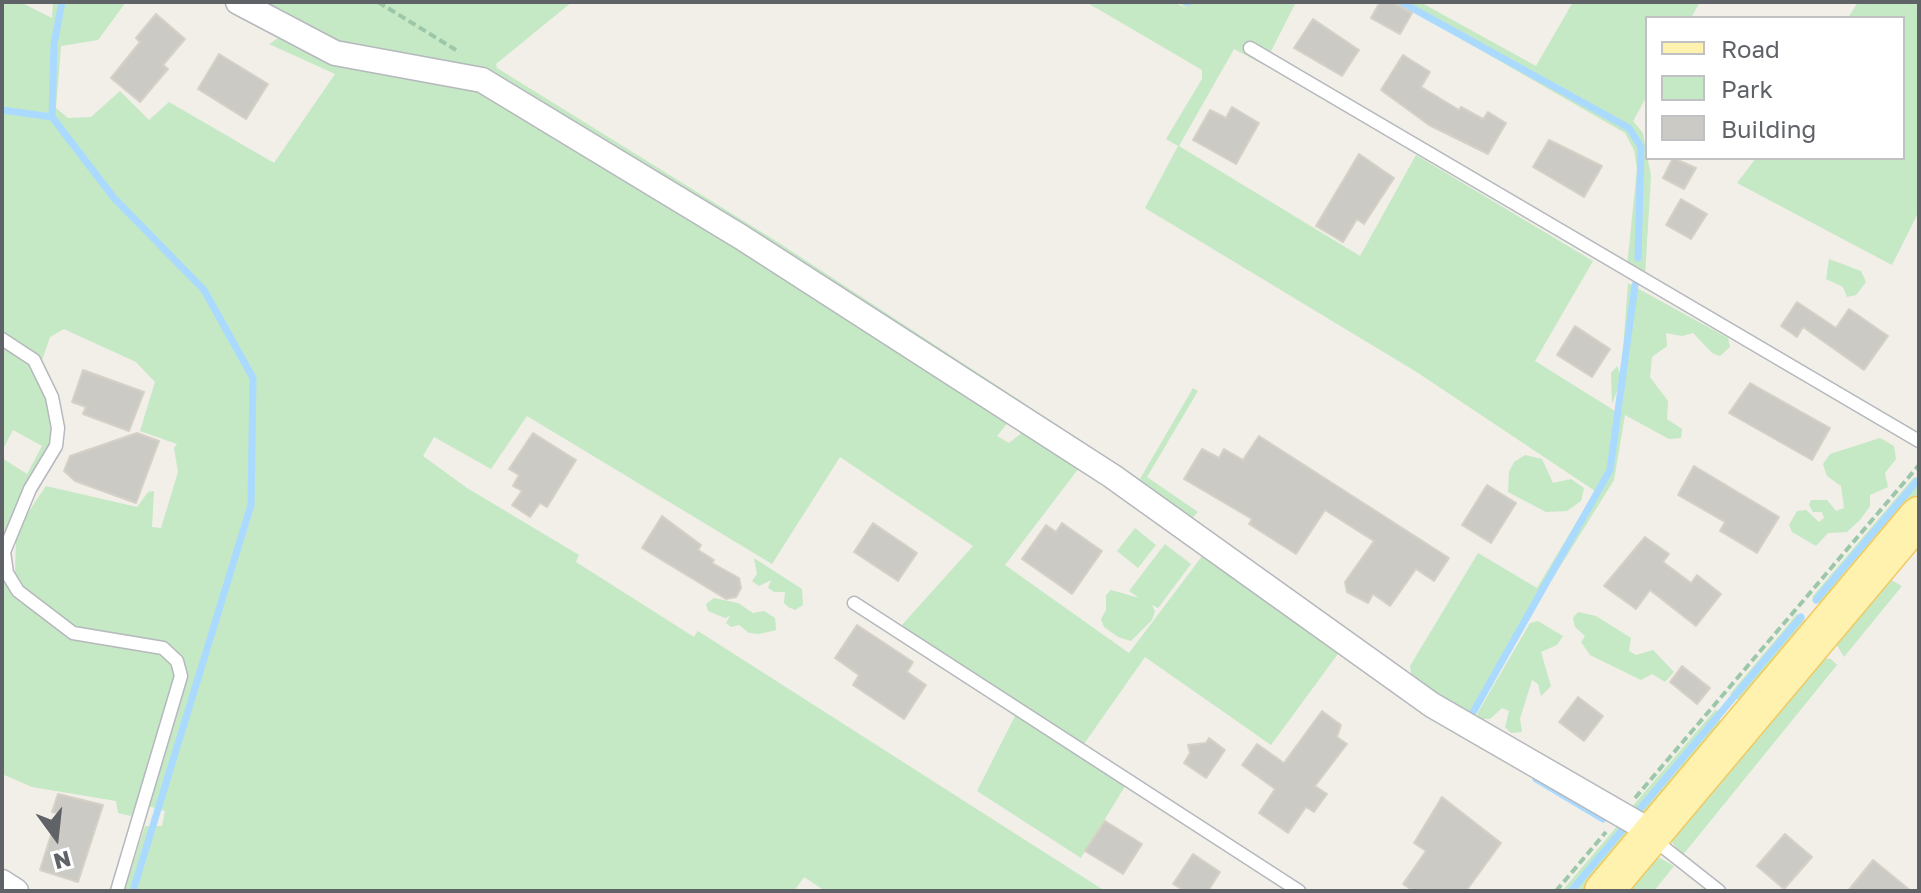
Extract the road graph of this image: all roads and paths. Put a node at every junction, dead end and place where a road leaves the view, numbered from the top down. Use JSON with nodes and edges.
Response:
{"nodes":[{"id":1,"x":238,"y":2,"type":"edge"},
{"id":2,"x":378,"y":2,"type":"edge"},
{"id":3,"x":1250,"y":48,"type":"dead end"},
{"id":4,"x":464,"y":55,"type":"dead end"},
{"id":5,"x":2,"y":339,"type":"edge"},
{"id":6,"x":1919,"y":441,"type":"edge"},
{"id":7,"x":1919,"y":465,"type":"edge"},
{"id":8,"x":1919,"y":516,"type":"edge"},
{"id":9,"x":854,"y":603,"type":"dead end"},
{"id":10,"x":1633,"y":823,"type":"junction"},
{"id":11,"x":2,"y":882,"type":"edge"},
{"id":12,"x":16,"y":891,"type":"edge"},
{"id":13,"x":117,"y":891,"type":"edge"},
{"id":14,"x":1299,"y":891,"type":"edge"},
{"id":15,"x":1556,"y":891,"type":"edge"},
{"id":16,"x":1604,"y":891,"type":"edge"},
{"id":17,"x":1719,"y":891,"type":"edge"}],
"edges":[{"from":1,"to":10,"type":"street"},
{"from":2,"to":4,"type":"path"},
{"from":3,"to":6,"type":"lane"},
{"from":5,"to":13,"type":"lane"},
{"from":7,"to":10,"type":"path"},
{"from":8,"to":10,"type":"main road"},
{"from":9,"to":14,"type":"lane"},
{"from":10,"to":15,"type":"path"},
{"from":10,"to":16,"type":"main road"},
{"from":10,"to":17,"type":"lane"},
{"from":11,"to":12,"type":"street"}]}
